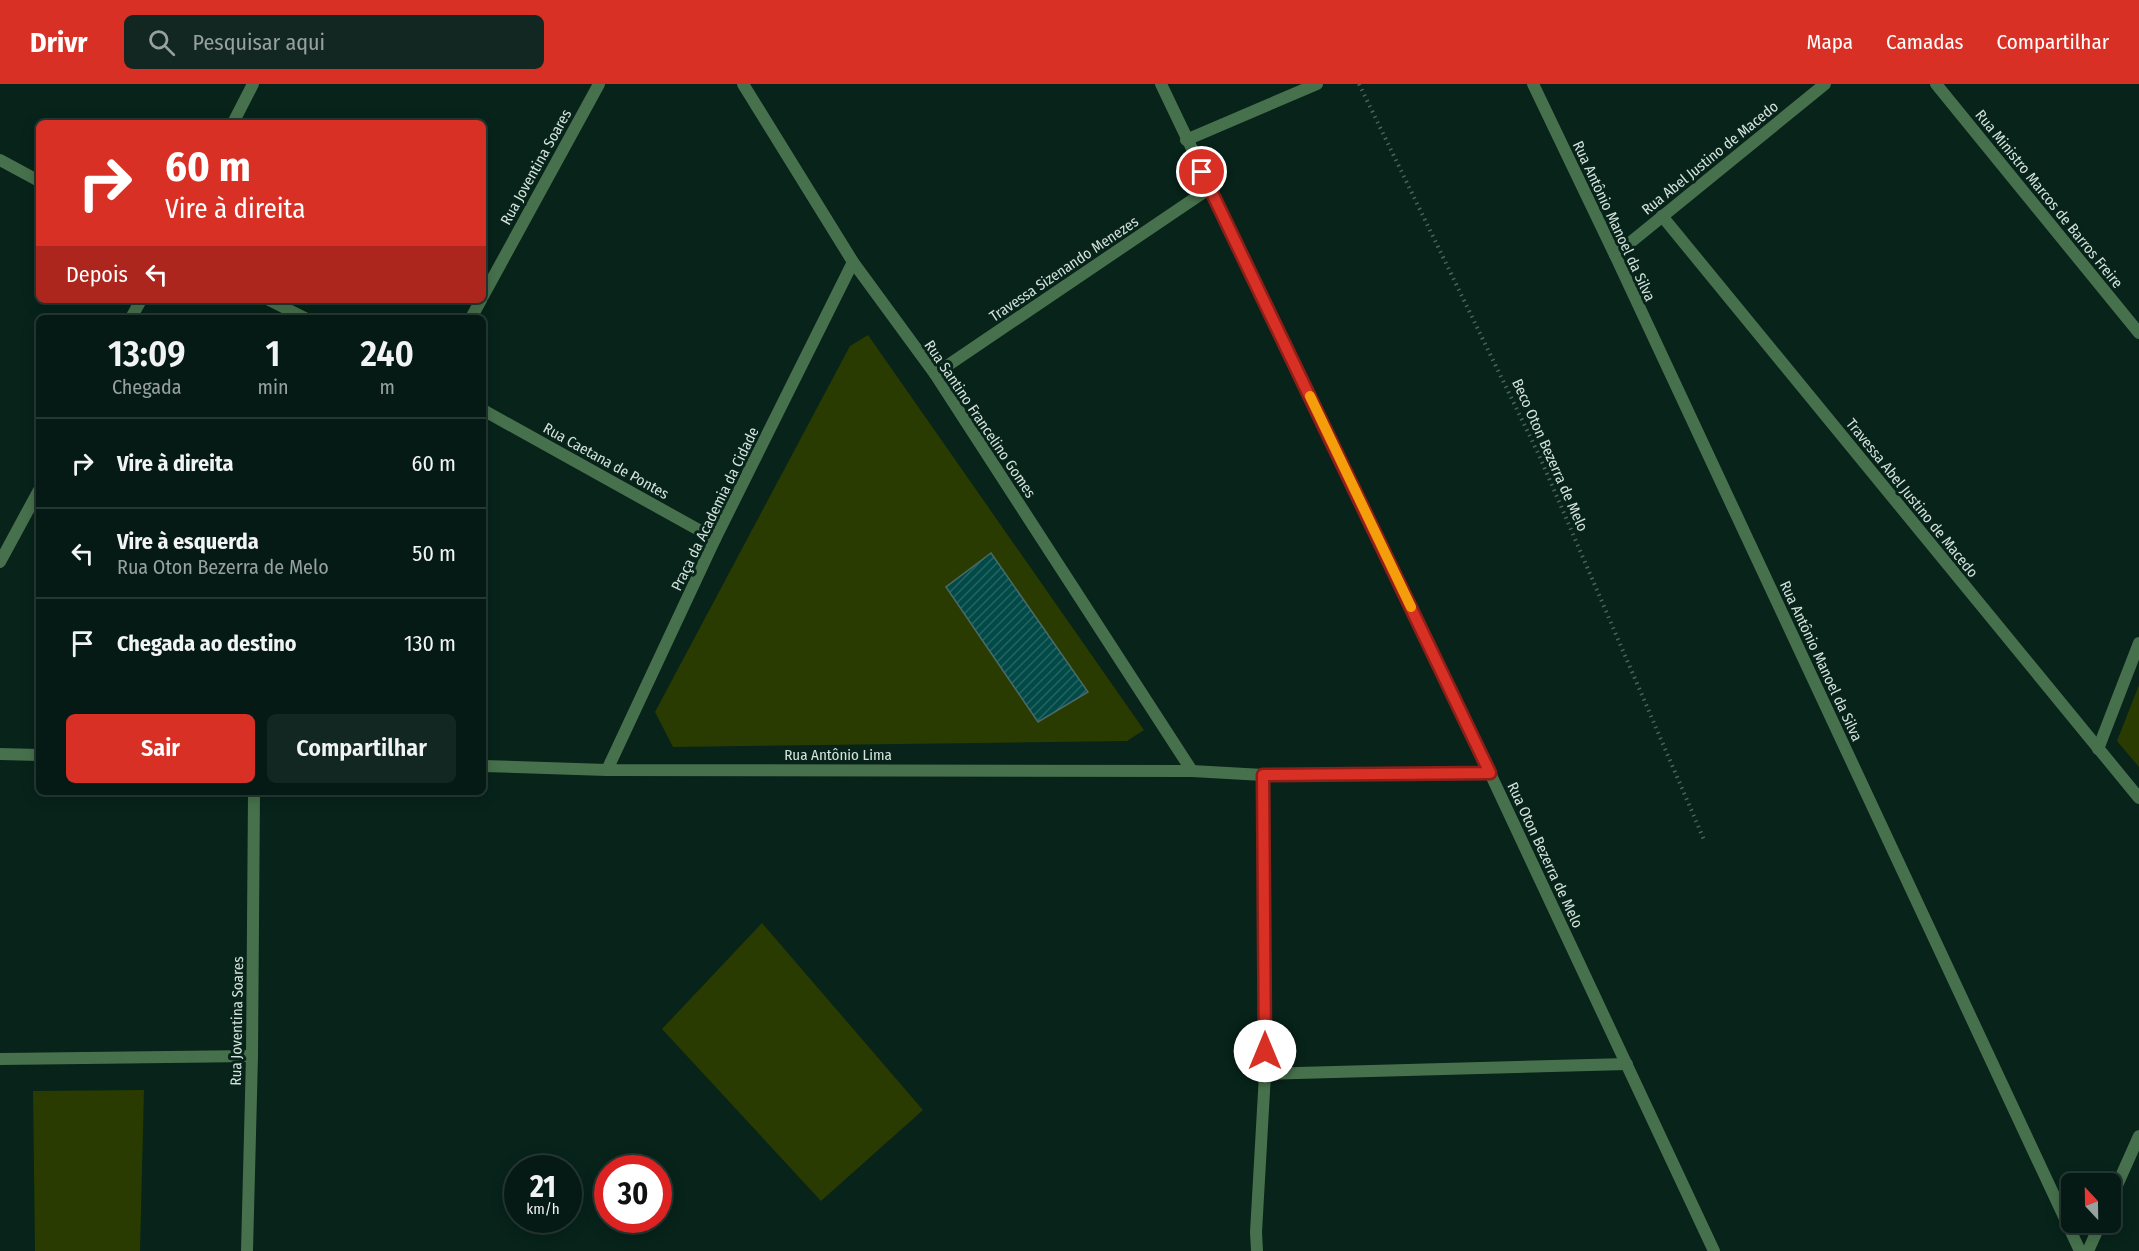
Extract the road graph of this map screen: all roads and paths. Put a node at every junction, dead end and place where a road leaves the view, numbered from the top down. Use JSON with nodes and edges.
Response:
{"nodes":[{"id":1,"x":253,"y":84,"type":"edge"},
{"id":2,"x":599,"y":84,"type":"edge"},
{"id":3,"x":743,"y":84,"type":"edge"},
{"id":4,"x":1161,"y":84,"type":"edge"},
{"id":5,"x":1317,"y":84,"type":"edge"},
{"id":6,"x":1359,"y":84,"type":"edge"},
{"id":7,"x":1533,"y":84,"type":"edge"},
{"id":8,"x":1825,"y":84,"type":"edge"},
{"id":9,"x":1936,"y":84,"type":"edge"},
{"id":10,"x":235,"y":120,"type":"edge"},
{"id":11,"x":1186,"y":140,"type":"junction"},
{"id":12,"x":0,"y":160,"type":"edge"},
{"id":13,"x":36,"y":179,"type":"edge"},
{"id":14,"x":1210,"y":188,"type":"junction"},
{"id":15,"x":1662,"y":216,"type":"junction"},
{"id":16,"x":1615,"y":255,"type":"junction"},
{"id":17,"x":853,"y":262,"type":"junction"},
{"id":18,"x":486,"y":291,"type":"edge"},
{"id":19,"x":275,"y":303,"type":"edge"},
{"id":20,"x":299,"y":315,"type":"edge"},
{"id":21,"x":2139,"y":333,"type":"edge"},
{"id":22,"x":935,"y":374,"type":"junction"},
{"id":23,"x":486,"y":412,"type":"edge"},
{"id":24,"x":36,"y":496,"type":"edge"},
{"id":25,"x":715,"y":539,"type":"junction"},
{"id":26,"x":0,"y":562,"type":"edge"},
{"id":27,"x":2139,"y":643,"type":"edge"},
{"id":28,"x":2098,"y":749,"type":"junction"},
{"id":29,"x":0,"y":754,"type":"edge"},
{"id":30,"x":36,"y":755,"type":"edge"},
{"id":31,"x":486,"y":766,"type":"edge"},
{"id":32,"x":607,"y":770,"type":"junction"},
{"id":33,"x":1192,"y":771,"type":"junction"},
{"id":34,"x":1490,"y":773,"type":"junction"},
{"id":35,"x":1263,"y":775,"type":"junction"},
{"id":36,"x":254,"y":795,"type":"edge"},
{"id":37,"x":2139,"y":798,"type":"edge"},
{"id":38,"x":1705,"y":842,"type":"dead end"},
{"id":39,"x":252,"y":1056,"type":"junction"},
{"id":40,"x":0,"y":1059,"type":"edge"},
{"id":41,"x":1627,"y":1064,"type":"junction"},
{"id":42,"x":1265,"y":1074,"type":"junction"},
{"id":43,"x":2139,"y":1136,"type":"edge"},
{"id":44,"x":2121,"y":1176,"type":"edge"},
{"id":45,"x":2096,"y":1233,"type":"edge"},
{"id":46,"x":248,"y":1251,"type":"edge"},
{"id":47,"x":1257,"y":1251,"type":"edge"},
{"id":48,"x":1714,"y":1251,"type":"edge"},
{"id":49,"x":2080,"y":1251,"type":"edge"},
{"id":50,"x":2088,"y":1251,"type":"edge"}],
"edges":[{"from":1,"to":10,"type":"street"},
{"from":2,"to":18,"type":"street","name":"Rua Joventina Soares"},
{"from":3,"to":17,"type":"street","name":"Rua Santino Francelino Gomes"},
{"from":4,"to":11,"type":"street","name":"Rua Oton Bezerra de Melo"},
{"from":5,"to":11,"type":"street"},
{"from":6,"to":38,"type":"path","name":"Beco Oton Bezerra de Melo"},
{"from":7,"to":16,"type":"street","name":"Rua Antônio Manoel da Silva"},
{"from":8,"to":15,"type":"street","name":"Rua Abel Justino de Macedo"},
{"from":9,"to":21,"type":"street","name":"Rua Ministro Marcos de Barros Freire"},
{"from":11,"to":14,"type":"street","name":"Rua Oton Bezerra de Melo"},
{"from":12,"to":13,"type":"street"},
{"from":14,"to":22,"type":"street","name":"Travessa Sizenando Menezes"},
{"from":14,"to":34,"type":"street","name":"Rua Oton Bezerra de Melo"},
{"from":15,"to":16,"type":"street","name":"Rua Abel Justino de Macedo"},
{"from":15,"to":28,"type":"street","name":"Travessa Abel Justino de Macedo"},
{"from":16,"to":49,"type":"street","name":"Rua Antônio Manoel da Silva"},
{"from":17,"to":22,"type":"street","name":"Rua Santino Francelino Gomes"},
{"from":17,"to":25,"type":"street","name":"Praça da Academia da Cidade"},
{"from":19,"to":20,"type":"street"},
{"from":22,"to":33,"type":"street","name":"Rua Santino Francelino Gomes"},
{"from":23,"to":25,"type":"street","name":"Rua Caetana de Pontes"},
{"from":24,"to":26,"type":"street"},
{"from":25,"to":32,"type":"street","name":"Praça da Academia da Cidade"},
{"from":27,"to":28,"type":"street"},
{"from":28,"to":37,"type":"street","name":"Travessa Abel Justino de Macedo"},
{"from":29,"to":30,"type":"street"},
{"from":31,"to":32,"type":"street","name":"Rua Antônio Lima"},
{"from":32,"to":33,"type":"street","name":"Rua Antônio Lima"},
{"from":33,"to":35,"type":"street","name":"Rua Antônio Lima"},
{"from":34,"to":35,"type":"street","name":"Rua Antônio Lima"},
{"from":34,"to":41,"type":"street","name":"Rua Oton Bezerra de Melo"},
{"from":35,"to":42,"type":"street"},
{"from":36,"to":39,"type":"street","name":"Rua Joventina Soares"},
{"from":39,"to":40,"type":"street"},
{"from":39,"to":46,"type":"street","name":"Rua Joventina Soares"},
{"from":41,"to":42,"type":"street"},
{"from":41,"to":48,"type":"street","name":"Rua Oton Bezerra de Melo"},
{"from":42,"to":47,"type":"street"},
{"from":43,"to":44,"type":"street"},
{"from":45,"to":50,"type":"street"}]}
